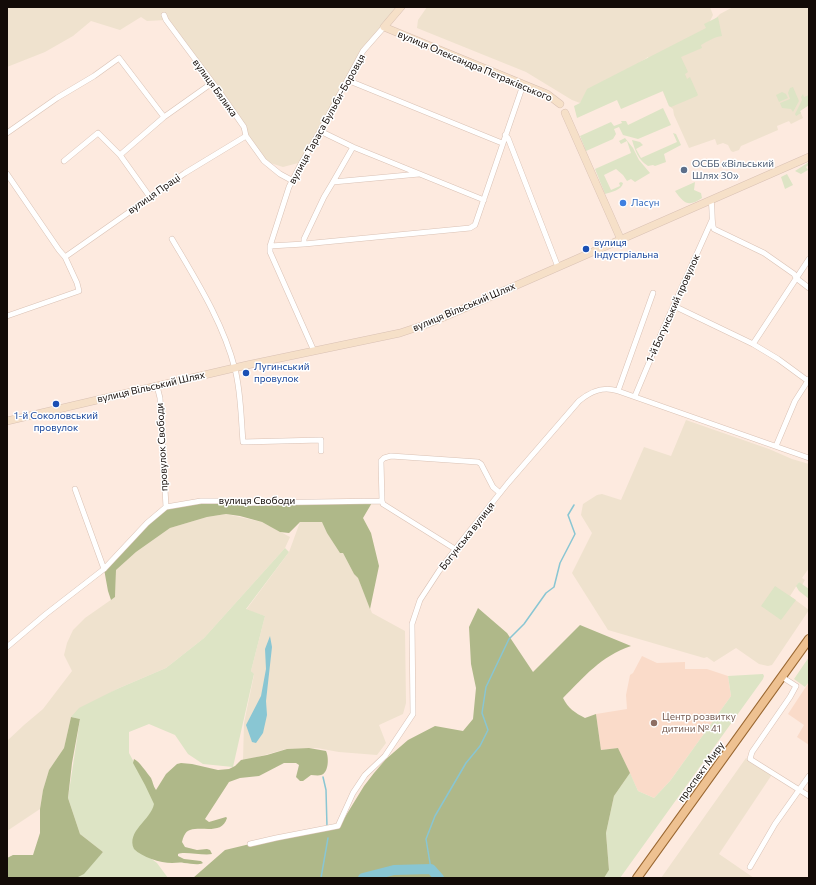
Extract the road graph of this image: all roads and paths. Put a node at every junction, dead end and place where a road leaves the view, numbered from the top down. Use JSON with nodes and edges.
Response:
{"nodes":[{"id":1,"x":400,"y":7,"type":"edge"},
{"id":2,"x":164,"y":15,"type":"dead end"},
{"id":3,"x":384,"y":27,"type":"junction"},
{"id":4,"x":347,"y":80,"type":"junction"},
{"id":5,"x":212,"y":82,"type":"junction"},
{"id":6,"x":522,"y":84,"type":"junction"},
{"id":7,"x":560,"y":104,"type":"joint"},
{"id":8,"x":565,"y":113,"type":"joint"},
{"id":9,"x":164,"y":117,"type":"junction"},
{"id":10,"x":320,"y":131,"type":"junction"},
{"id":11,"x":7,"y":133,"type":"edge"},
{"id":12,"x":505,"y":135,"type":"junction"},
{"id":13,"x":246,"y":136,"type":"junction"},
{"id":14,"x":502,"y":143,"type":"junction"},
{"id":15,"x":353,"y":147,"type":"junction"},
{"id":16,"x":120,"y":155,"type":"junction"},
{"id":17,"x":809,"y":157,"type":"edge"},
{"id":18,"x":64,"y":161,"type":"dead end"},
{"id":19,"x":7,"y":174,"type":"edge"},
{"id":20,"x":420,"y":174,"type":"junction"},
{"id":21,"x":293,"y":181,"type":"junction"},
{"id":22,"x":333,"y":182,"type":"junction"},
{"id":23,"x":150,"y":197,"type":"junction"},
{"id":24,"x":484,"y":200,"type":"junction"},
{"id":25,"x":711,"y":201,"type":"junction"},
{"id":26,"x":712,"y":220,"type":"junction"},
{"id":27,"x":172,"y":239,"type":"dead end"},
{"id":28,"x":621,"y":240,"type":"junction"},
{"id":29,"x":304,"y":244,"type":"junction"},
{"id":30,"x":270,"y":246,"type":"junction"},
{"id":31,"x":65,"y":257,"type":"junction"},
{"id":32,"x":809,"y":259,"type":"edge"},
{"id":33,"x":558,"y":267,"type":"junction"},
{"id":34,"x":796,"y":278,"type":"junction"},
{"id":35,"x":809,"y":288,"type":"edge"},
{"id":36,"x":653,"y":293,"type":"dead end"},
{"id":37,"x":674,"y":306,"type":"junction"},
{"id":38,"x":7,"y":316,"type":"edge"},
{"id":39,"x":753,"y":344,"type":"junction"},
{"id":40,"x":314,"y":351,"type":"junction"},
{"id":41,"x":235,"y":368,"type":"junction"},
{"id":42,"x":808,"y":380,"type":"edge"},
{"id":43,"x":157,"y":386,"type":"junction"},
{"id":44,"x":618,"y":390,"type":"junction"},
{"id":45,"x":636,"y":396,"type":"junction"},
{"id":46,"x":7,"y":421,"type":"edge"},
{"id":47,"x":776,"y":446,"type":"junction"},
{"id":48,"x":321,"y":451,"type":"dead end"},
{"id":49,"x":809,"y":458,"type":"edge"},
{"id":50,"x":75,"y":489,"type":"dead end"},
{"id":51,"x":500,"y":493,"type":"junction"},
{"id":52,"x":382,"y":501,"type":"junction"},
{"id":53,"x":166,"y":507,"type":"junction"},
{"id":54,"x":455,"y":549,"type":"junction"},
{"id":55,"x":104,"y":569,"type":"junction"},
{"id":56,"x":809,"y":639,"type":"edge"},
{"id":57,"x":7,"y":647,"type":"edge"},
{"id":58,"x":782,"y":677,"type":"junction"},
{"id":59,"x":809,"y":776,"type":"edge"},
{"id":60,"x":799,"y":790,"type":"junction"},
{"id":61,"x":809,"y":796,"type":"edge"},
{"id":62,"x":250,"y":844,"type":"dead end"},
{"id":63,"x":750,"y":867,"type":"dead end"},
{"id":64,"x":637,"y":878,"type":"edge"}],
"edges":[{"from":1,"to":3,"type":"street","name":"вулиця Тараса Бульби-Боровця"},
{"from":2,"to":5,"type":"street","name":"вулиця Бялика"},
{"from":3,"to":4,"type":"street","name":"вулиця Тараса Бульби-Боровця"},
{"from":3,"to":6,"type":"street","name":"вулиця Олександра Петраківського"},
{"from":4,"to":10,"type":"street","name":"вулиця Тараса Бульби-Боровця"},
{"from":4,"to":14,"type":"street"},
{"from":5,"to":9,"type":"street"},
{"from":5,"to":13,"type":"street","name":"вулиця Бялика"},
{"from":6,"to":7,"type":"street","name":"вулиця Олександра Петраківського"},
{"from":6,"to":12,"type":"street"},
{"from":7,"to":8,"type":"street","name":"вулиця Олександра Петраківського"},
{"from":8,"to":28,"type":"street","name":"вулиця Олександра Петраківського"},
{"from":9,"to":11,"type":"street"},
{"from":9,"to":16,"type":"street"},
{"from":10,"to":15,"type":"street"},
{"from":10,"to":21,"type":"street","name":"вулиця Тараса Бульби-Боровця"},
{"from":12,"to":14,"type":"street"},
{"from":12,"to":33,"type":"street"},
{"from":13,"to":21,"type":"street","name":"вулиця Бялика"},
{"from":13,"to":23,"type":"street","name":"вулиця Праці"},
{"from":14,"to":24,"type":"street"},
{"from":15,"to":20,"type":"street"},
{"from":15,"to":22,"type":"street"},
{"from":16,"to":18,"type":"street"},
{"from":16,"to":23,"type":"street"},
{"from":17,"to":25,"type":"street","name":"вулиця Вільський Шлях"},
{"from":19,"to":31,"type":"street"},
{"from":20,"to":22,"type":"street"},
{"from":20,"to":24,"type":"street"},
{"from":21,"to":30,"type":"street","name":"вулиця Тараса Бульби-Боровця"},
{"from":22,"to":29,"type":"street"},
{"from":23,"to":31,"type":"street","name":"вулиця Праці"},
{"from":24,"to":29,"type":"street"},
{"from":25,"to":26,"type":"street"},
{"from":25,"to":28,"type":"street","name":"вулиця Вільський Шлях"},
{"from":26,"to":34,"type":"street"},
{"from":26,"to":37,"type":"street","name":"1-й Богунський провулок"},
{"from":27,"to":41,"type":"street"},
{"from":28,"to":33,"type":"street","name":"вулиця Вільський Шлях"},
{"from":29,"to":30,"type":"street"},
{"from":30,"to":40,"type":"street"},
{"from":31,"to":38,"type":"street"},
{"from":32,"to":34,"type":"street"},
{"from":33,"to":40,"type":"street","name":"вулиця Вільський Шлях"},
{"from":34,"to":35,"type":"street"},
{"from":34,"to":39,"type":"street"},
{"from":36,"to":44,"type":"street"},
{"from":37,"to":39,"type":"street"},
{"from":37,"to":45,"type":"street","name":"1-й Богунський провулок"},
{"from":39,"to":42,"type":"street"},
{"from":40,"to":41,"type":"street","name":"вулиця Вільський Шлях"},
{"from":41,"to":43,"type":"street","name":"вулиця Вільський Шлях"},
{"from":41,"to":48,"type":"street"},
{"from":42,"to":47,"type":"street"},
{"from":43,"to":46,"type":"street","name":"вулиця Вільський Шлях"},
{"from":43,"to":53,"type":"street","name":"провулок Свободи"},
{"from":44,"to":45,"type":"street","name":"Богунська вулиця"},
{"from":44,"to":51,"type":"street","name":"Богунська вулиця"},
{"from":45,"to":47,"type":"street","name":"Богунська вулиця"},
{"from":47,"to":49,"type":"street","name":"Богунська вулиця"},
{"from":50,"to":55,"type":"street"},
{"from":51,"to":52,"type":"street"},
{"from":51,"to":54,"type":"street","name":"Богунська вулиця"},
{"from":52,"to":53,"type":"street","name":"вулиця Свободи"},
{"from":52,"to":54,"type":"street"},
{"from":53,"to":55,"type":"street"},
{"from":54,"to":62,"type":"street","name":"Богунська вулиця"},
{"from":55,"to":57,"type":"street"},
{"from":56,"to":58,"type":"main road","name":"проспект Миру"},
{"from":58,"to":60,"type":"street"},
{"from":58,"to":64,"type":"main road","name":"проспект Миру"},
{"from":59,"to":60,"type":"street"},
{"from":60,"to":61,"type":"street"},
{"from":60,"to":63,"type":"street"}]}
